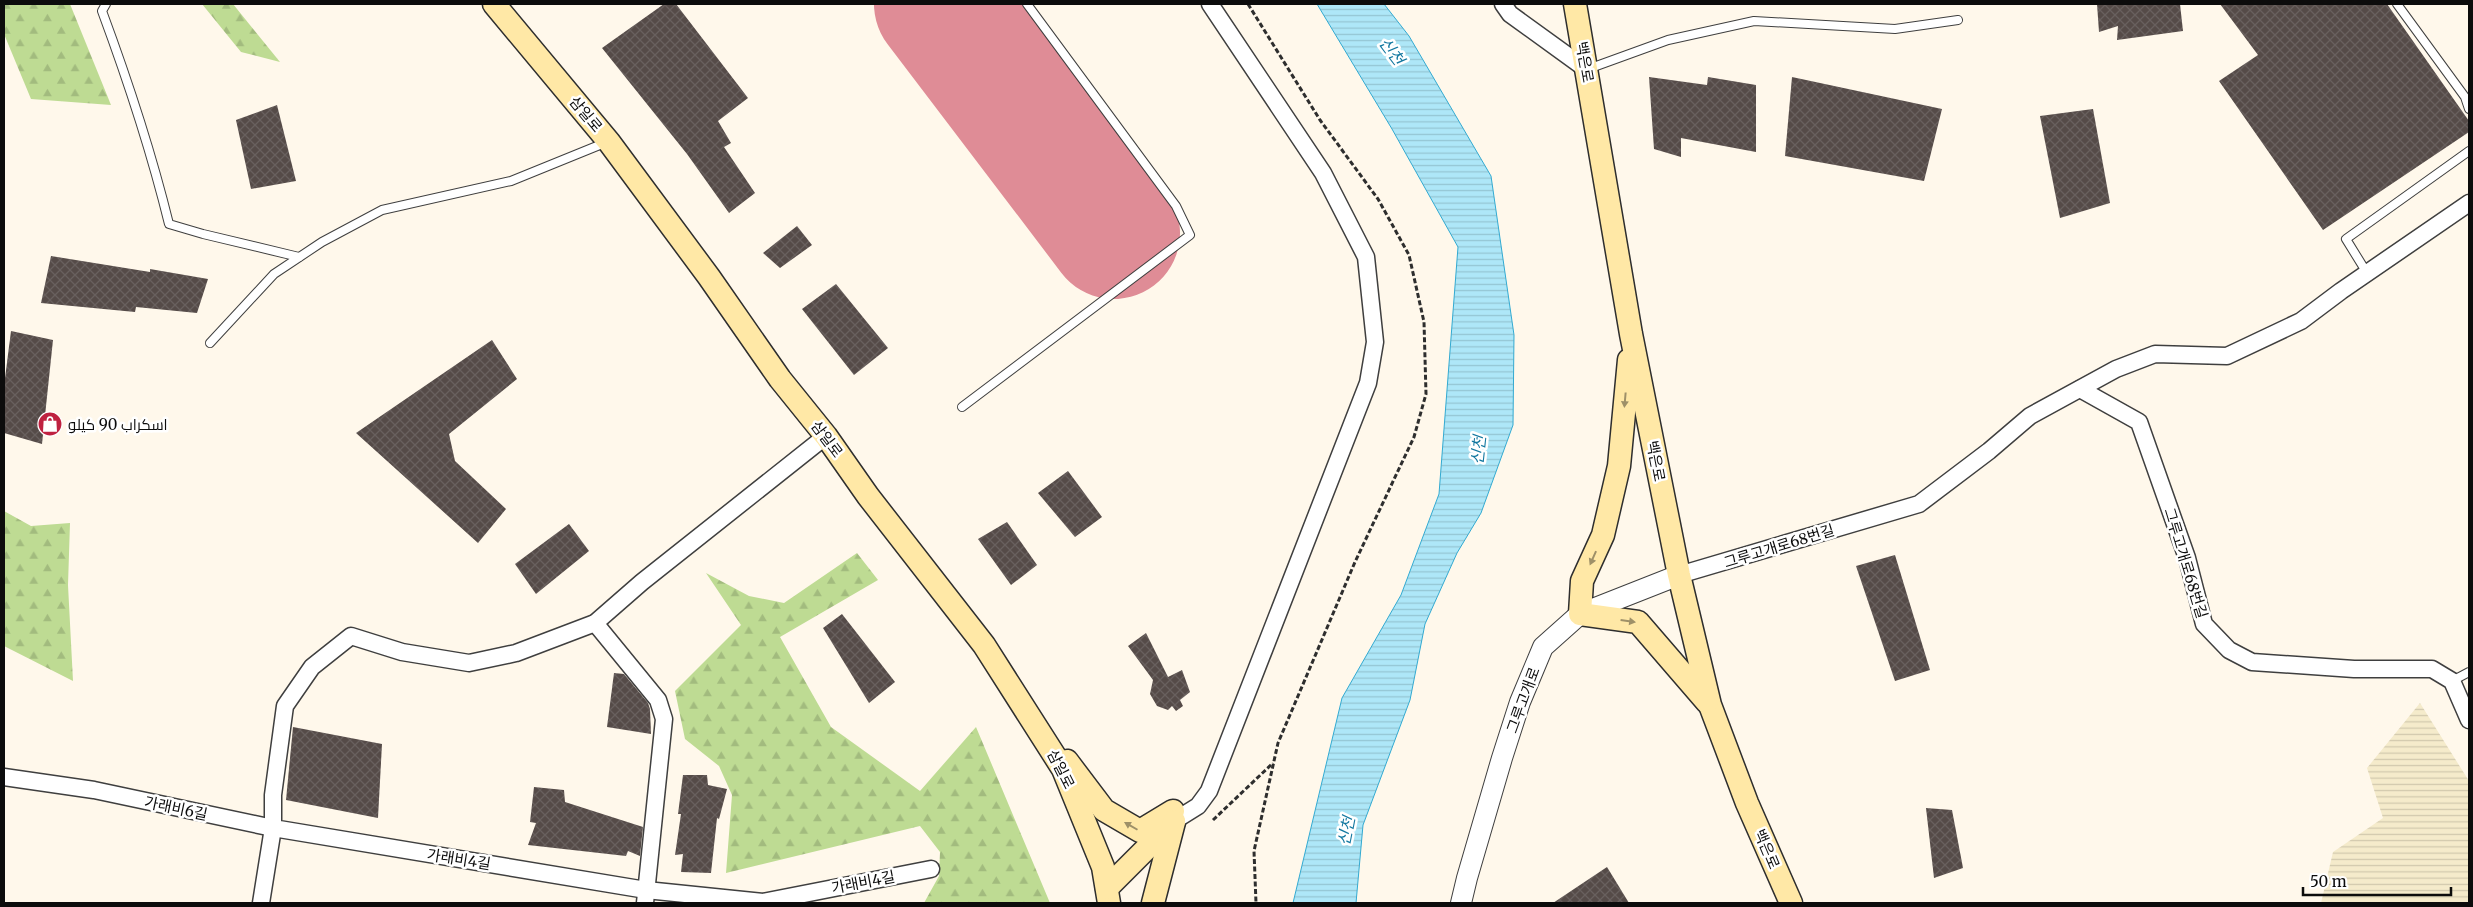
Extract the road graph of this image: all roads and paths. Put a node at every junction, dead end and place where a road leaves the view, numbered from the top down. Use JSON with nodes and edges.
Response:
{"nodes":[{"id":1,"x":106,"y":4,"type":"edge"},
{"id":2,"x":494,"y":4,"type":"edge"},
{"id":3,"x":1027,"y":4,"type":"edge"},
{"id":4,"x":1210,"y":4,"type":"edge"},
{"id":5,"x":1503,"y":4,"type":"edge"},
{"id":6,"x":1575,"y":4,"type":"edge"},
{"id":7,"x":2397,"y":4,"type":"edge"},
{"id":8,"x":1958,"y":20,"type":"dead end"},
{"id":9,"x":1586,"y":69,"type":"junction"},
{"id":10,"x":2469,"y":109,"type":"edge"},
{"id":11,"x":609,"y":142,"type":"junction"},
{"id":12,"x":2469,"y":151,"type":"edge"},
{"id":13,"x":2469,"y":203,"type":"edge"},
{"id":14,"x":299,"y":257,"type":"junction"},
{"id":15,"x":2367,"y":273,"type":"junction"},
{"id":16,"x":1631,"y":334,"type":"junction"},
{"id":17,"x":210,"y":343,"type":"dead end"},
{"id":18,"x":2080,"y":389,"type":"junction"},
{"id":19,"x":962,"y":407,"type":"dead end"},
{"id":20,"x":826,"y":436,"type":"junction"},
{"id":21,"x":1679,"y":575,"type":"junction"},
{"id":22,"x":1580,"y":614,"type":"junction"},
{"id":23,"x":595,"y":623,"type":"junction"},
{"id":24,"x":2469,"y":672,"type":"edge"},
{"id":25,"x":2452,"y":681,"type":"junction"},
{"id":26,"x":1710,"y":705,"type":"junction"},
{"id":27,"x":2469,"y":720,"type":"edge"},
{"id":28,"x":1035,"y":723,"type":"junction"},
{"id":29,"x":1273,"y":763,"type":"dead end"},
{"id":30,"x":4,"y":777,"type":"edge"},
{"id":31,"x":1174,"y":816,"type":"junction"},
{"id":32,"x":1213,"y":820,"type":"dead end"},
{"id":33,"x":273,"y":828,"type":"junction"},
{"id":34,"x":931,"y":869,"type":"dead end"},
{"id":35,"x":1108,"y":896,"type":"edge"},
{"id":36,"x":645,"y":897,"type":"edge"},
{"id":37,"x":261,"y":903,"type":"edge"},
{"id":38,"x":1153,"y":903,"type":"edge"},
{"id":39,"x":1461,"y":903,"type":"edge"},
{"id":40,"x":1791,"y":903,"type":"edge"}],
"edges":[{"from":1,"to":14,"type":"lane"},
{"from":2,"to":11,"type":"main road","name":"삼일로"},
{"from":3,"to":19,"type":"lane"},
{"from":4,"to":31,"type":"street"},
{"from":5,"to":9,"type":"street"},
{"from":6,"to":9,"type":"main road","name":"백은로"},
{"from":7,"to":10,"type":"lane"},
{"from":8,"to":9,"type":"lane"},
{"from":9,"to":16,"type":"main road","name":"백은로"},
{"from":11,"to":14,"type":"lane"},
{"from":11,"to":20,"type":"main road","name":"삼일로"},
{"from":12,"to":15,"type":"lane"},
{"from":13,"to":15,"type":"street","name":"그루고개로68번길"},
{"from":14,"to":17,"type":"lane"},
{"from":15,"to":18,"type":"street","name":"그루고개로68번길"},
{"from":16,"to":21,"type":"main road","name":"백은로"},
{"from":16,"to":22,"type":"main road","one_way":true},
{"from":18,"to":21,"type":"street","name":"그루고개로68번길"},
{"from":18,"to":25,"type":"street","name":"그루고개로68번길"},
{"from":20,"to":23,"type":"street"},
{"from":20,"to":28,"type":"main road","name":"삼일로"},
{"from":21,"to":22,"type":"street","name":"그루고개로"},
{"from":21,"to":26,"type":"main road","name":"백은로"},
{"from":22,"to":26,"type":"main road","one_way":true},
{"from":22,"to":39,"type":"street","name":"그루고개로"},
{"from":23,"to":33,"type":"street"},
{"from":23,"to":36,"type":"street"},
{"from":24,"to":25,"type":"lane"},
{"from":25,"to":27,"type":"street"},
{"from":26,"to":40,"type":"main road","name":"백은로"},
{"from":31,"to":28,"type":"main road","one_way":true},
{"from":28,"to":35,"type":"main road","name":"삼일로"},
{"from":29,"to":32,"type":"path"},
{"from":30,"to":33,"type":"street","name":"가래비6길"},
{"from":31,"to":35,"type":"main road"},
{"from":31,"to":38,"type":"main road"},
{"from":33,"to":36,"type":"street","name":"가래비4길"},
{"from":33,"to":37,"type":"street"},
{"from":34,"to":36,"type":"street","name":"가래비4길"}]}
